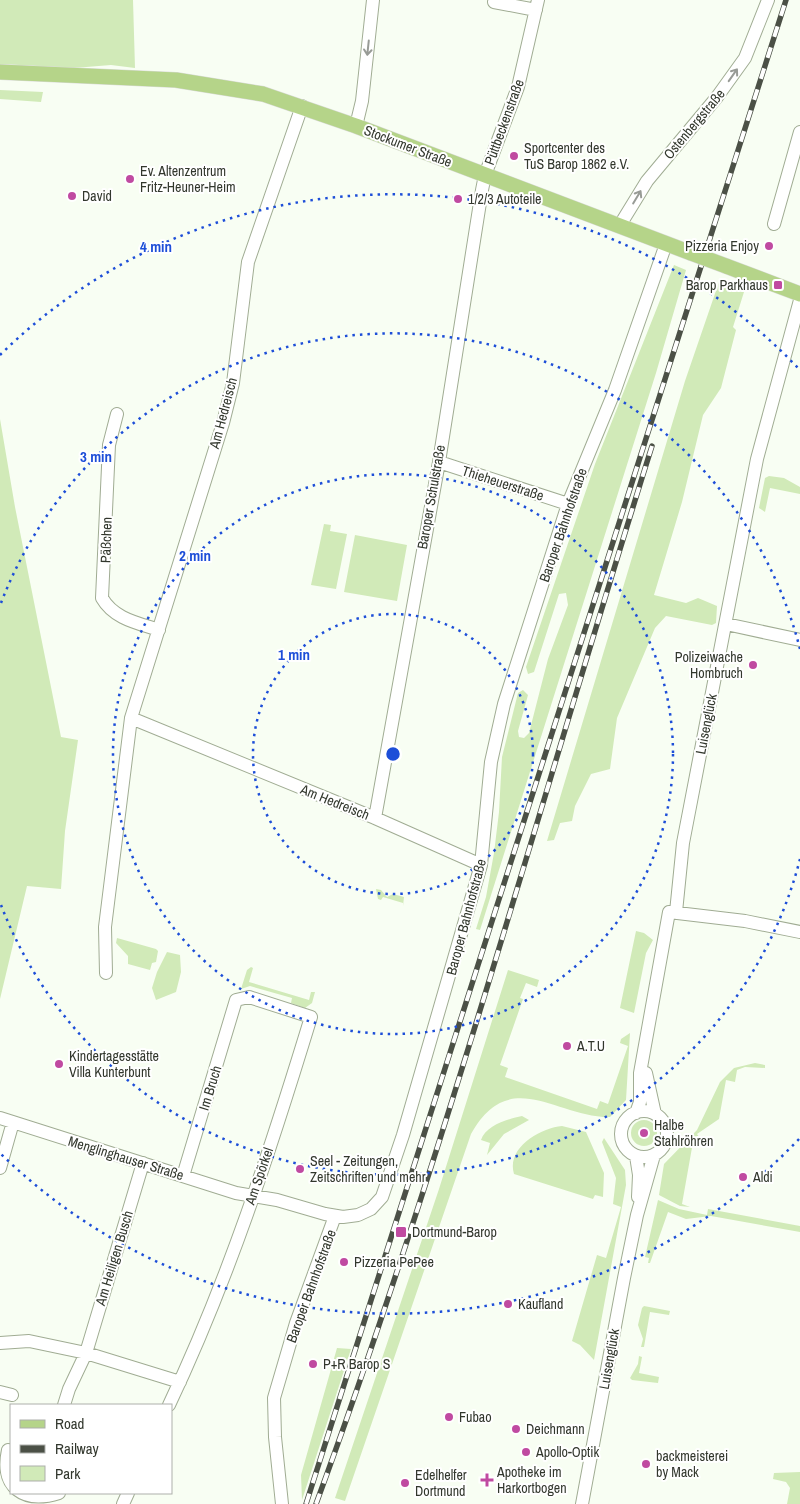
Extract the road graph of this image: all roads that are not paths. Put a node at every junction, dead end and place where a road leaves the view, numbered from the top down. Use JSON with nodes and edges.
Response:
{"nodes":[{"id":1,"x":373,"y":0,"type":"edge"},
{"id":2,"x":762,"y":0,"type":"edge"},
{"id":3,"x":768,"y":0,"type":"edge"},
{"id":4,"x":494,"y":2,"type":"dead end"},
{"id":5,"x":537,"y":5,"type":"edge"},
{"id":6,"x":760,"y":18,"type":"junction"},
{"id":7,"x":0,"y":72,"type":"edge"},
{"id":8,"x":302,"y":106,"type":"junction"},
{"id":9,"x":356,"y":126,"type":"junction"},
{"id":10,"x":800,"y":132,"type":"edge"},
{"id":11,"x":485,"y":175,"type":"junction"},
{"id":12,"x":774,"y":224,"type":"dead end"},
{"id":13,"x":620,"y":225,"type":"junction"},
{"id":14,"x":666,"y":244,"type":"junction"},
{"id":15,"x":800,"y":294,"type":"edge"},
{"id":16,"x":800,"y":300,"type":"edge"},
{"id":17,"x":117,"y":414,"type":"dead end"},
{"id":18,"x":439,"y":462,"type":"junction"},
{"id":19,"x":568,"y":504,"type":"junction"},
{"id":20,"x":726,"y":624,"type":"junction"},
{"id":21,"x":159,"y":630,"type":"junction"},
{"id":22,"x":800,"y":640,"type":"edge"},
{"id":23,"x":131,"y":718,"type":"junction"},
{"id":24,"x":375,"y":818,"type":"junction"},
{"id":25,"x":481,"y":865,"type":"junction"},
{"id":26,"x":676,"y":912,"type":"junction"},
{"id":27,"x":800,"y":932,"type":"edge"},
{"id":28,"x":106,"y":974,"type":"dead end"},
{"id":29,"x":236,"y":1000,"type":"joint"},
{"id":30,"x":644,"y":1056,"type":"junction"},
{"id":31,"x":636,"y":1113,"type":"junction"},
{"id":32,"x":655,"y":1114,"type":"junction"},
{"id":33,"x":0,"y":1118,"type":"edge"},
{"id":34,"x":13,"y":1122,"type":"junction"},
{"id":35,"x":654,"y":1155,"type":"junction"},
{"id":36,"x":636,"y":1156,"type":"junction"},
{"id":37,"x":143,"y":1163,"type":"junction"},
{"id":38,"x":0,"y":1168,"type":"edge"},
{"id":39,"x":183,"y":1176,"type":"junction"},
{"id":40,"x":253,"y":1197,"type":"junction"},
{"id":41,"x":637,"y":1215,"type":"junction"},
{"id":42,"x":335,"y":1216,"type":"junction"},
{"id":43,"x":0,"y":1343,"type":"edge"},
{"id":44,"x":86,"y":1353,"type":"junction"},
{"id":45,"x":180,"y":1382,"type":"junction"},
{"id":46,"x":64,"y":1404,"type":"edge"},
{"id":47,"x":169,"y":1404,"type":"edge"},
{"id":48,"x":10,"y":1451,"type":"edge"},
{"id":49,"x":10,"y":1489,"type":"edge"},
{"id":50,"x":14,"y":1494,"type":"edge"},
{"id":51,"x":57,"y":1494,"type":"edge"},
{"id":52,"x":282,"y":1504,"type":"edge"},
{"id":53,"x":582,"y":1504,"type":"edge"}],
"edges":[{"from":1,"to":9,"type":"street","one_way":true},
{"from":2,"to":6,"type":"street","name":"Ostenbergstraße"},
{"from":3,"to":6,"type":"street","name":"Ostenbergstraße"},
{"from":4,"to":5,"type":"street","name":"Püttbeckenstraße"},
{"from":5,"to":11,"type":"street","name":"Püttbeckenstraße"},
{"from":13,"to":6,"type":"street","name":"Ostenbergstraße","one_way":true},
{"from":7,"to":8,"type":"main road","name":"Stockumer Straße"},
{"from":8,"to":9,"type":"main road","name":"Stockumer Straße"},
{"from":8,"to":21,"type":"street","name":"Am Hedreisch"},
{"from":9,"to":11,"type":"main road","name":"Stockumer Straße"},
{"from":10,"to":12,"type":"street"},
{"from":11,"to":13,"type":"main road","name":"Stockumer Straße"},
{"from":11,"to":18,"type":"street","name":"Baroper Schulstraße"},
{"from":13,"to":14,"type":"main road","name":"Stockumer Straße"},
{"from":14,"to":15,"type":"main road","name":"Stockumer Straße","bridge":true},
{"from":14,"to":19,"type":"street","name":"Baroper Bahnhofstraße"},
{"from":16,"to":20,"type":"street","name":"Luisenglück"},
{"from":17,"to":21,"type":"street","name":"Päßchen"},
{"from":18,"to":19,"type":"street","name":"Thieheuerstraße"},
{"from":18,"to":24,"type":"street","name":"Baroper Schulstraße"},
{"from":19,"to":25,"type":"street","name":"Baroper Bahnhofstraße"},
{"from":20,"to":22,"type":"street"},
{"from":20,"to":26,"type":"street","name":"Luisenglück"},
{"from":21,"to":23,"type":"street","name":"Am Hedreisch"},
{"from":23,"to":24,"type":"street","name":"Am Hedreisch"},
{"from":23,"to":28,"type":"street","name":"Am Hedreisch"},
{"from":24,"to":25,"type":"street","name":"Am Hedreisch"},
{"from":25,"to":42,"type":"street","name":"Baroper Bahnhofstraße"},
{"from":26,"to":27,"type":"street"},
{"from":26,"to":30,"type":"street","name":"Luisenglück"},
{"from":29,"to":39,"type":"street","name":"Im Bruch"},
{"from":29,"to":40,"type":"street","name":"Am Spörkel"},
{"from":30,"to":31,"type":"street","name":"Luisenglück"},
{"from":30,"to":32,"type":"street","name":"Luisenglück"},
{"from":31,"to":32,"type":"street"},
{"from":31,"to":36,"type":"street","name":"Luisenglück"},
{"from":32,"to":35,"type":"street","name":"Luisenglück"},
{"from":33,"to":34,"type":"street","name":"Menglinghauser Straße"},
{"from":34,"to":37,"type":"street","name":"Menglinghauser Straße"},
{"from":34,"to":38,"type":"street"},
{"from":35,"to":36,"type":"street"},
{"from":35,"to":41,"type":"street","name":"Luisenglück"},
{"from":36,"to":41,"type":"street","name":"Luisenglück"},
{"from":37,"to":39,"type":"street","name":"Menglinghauser Straße"},
{"from":37,"to":44,"type":"street","name":"Am Heiligen Busch"},
{"from":39,"to":40,"type":"street","name":"Menglinghauser Straße"},
{"from":40,"to":42,"type":"street","name":"Menglinghauser Straße"},
{"from":40,"to":45,"type":"street","name":"Am Spörkel"},
{"from":41,"to":53,"type":"street","name":"Luisenglück"},
{"from":42,"to":52,"type":"street","name":"Baroper Bahnhofstraße"},
{"from":43,"to":44,"type":"street"},
{"from":44,"to":45,"type":"street"},
{"from":44,"to":46,"type":"street","name":"Am Heiligen Busch"},
{"from":45,"to":47,"type":"street","name":"Am Spörkel"},
{"from":48,"to":49,"type":"street"},
{"from":50,"to":51,"type":"street"}]}
